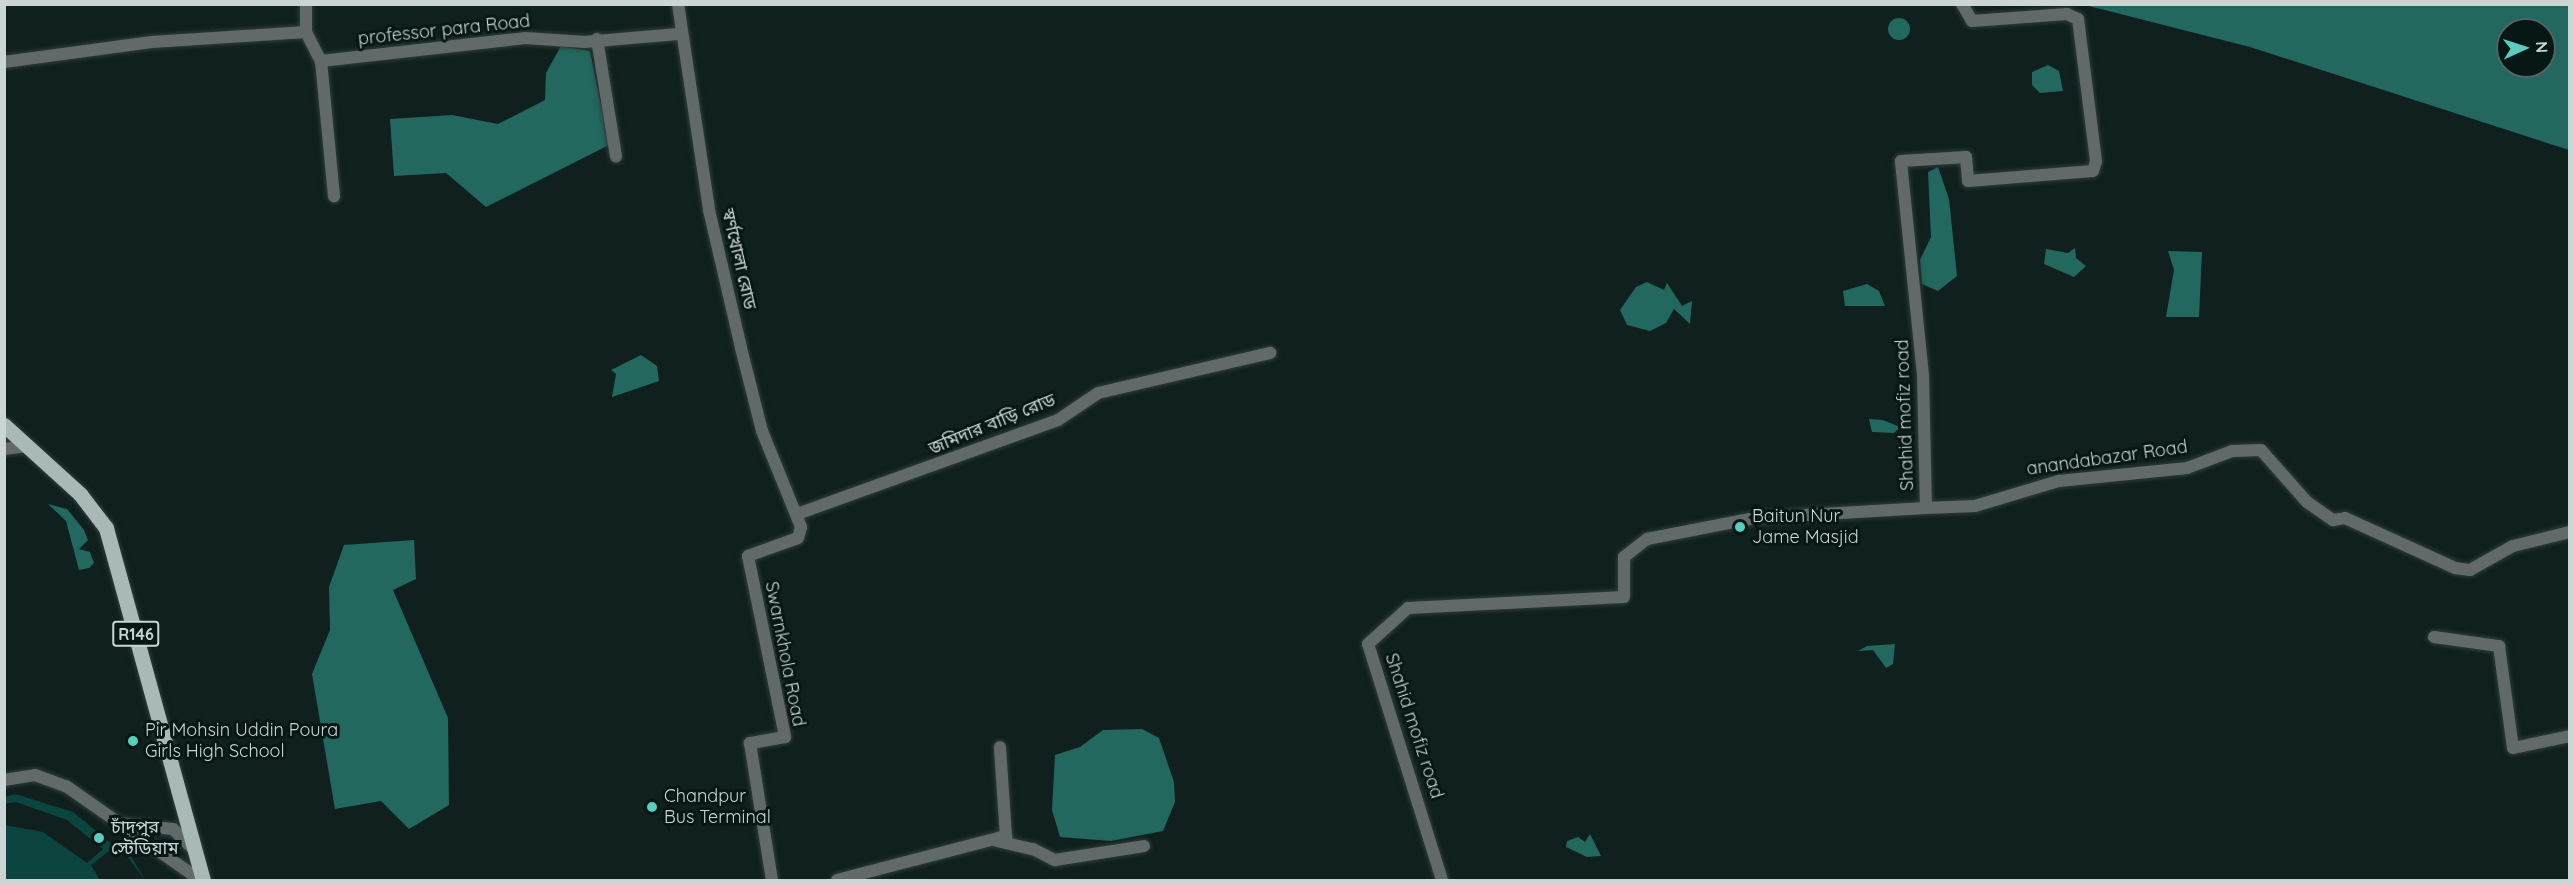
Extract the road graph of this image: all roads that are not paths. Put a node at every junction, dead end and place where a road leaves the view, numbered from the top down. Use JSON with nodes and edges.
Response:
{"nodes":[{"id":1,"x":306,"y":4,"type":"edge"},
{"id":2,"x":678,"y":4,"type":"edge"},
{"id":3,"x":1962,"y":4,"type":"edge"},
{"id":4,"x":306,"y":32,"type":"junction"},
{"id":5,"x":678,"y":34,"type":"junction"},
{"id":6,"x":597,"y":39,"type":"junction"},
{"id":7,"x":321,"y":61,"type":"junction"},
{"id":8,"x":4,"y":62,"type":"edge"},
{"id":9,"x":616,"y":156,"type":"dead end"},
{"id":10,"x":334,"y":196,"type":"dead end"},
{"id":11,"x":1270,"y":353,"type":"dead end"},
{"id":12,"x":4,"y":425,"type":"edge"},
{"id":13,"x":28,"y":446,"type":"junction"},
{"id":14,"x":4,"y":449,"type":"edge"},
{"id":15,"x":1926,"y":508,"type":"junction"},
{"id":16,"x":797,"y":514,"type":"junction"},
{"id":17,"x":2570,"y":532,"type":"edge"},
{"id":18,"x":2434,"y":637,"type":"dead end"},
{"id":19,"x":2570,"y":736,"type":"edge"},
{"id":20,"x":1000,"y":747,"type":"dead end"},
{"id":21,"x":4,"y":780,"type":"edge"},
{"id":22,"x":121,"y":824,"type":"junction"},
{"id":23,"x":997,"y":841,"type":"junction"},
{"id":24,"x":1144,"y":846,"type":"dead end"},
{"id":25,"x":193,"y":849,"type":"junction"},
{"id":26,"x":202,"y":880,"type":"edge"},
{"id":27,"x":772,"y":880,"type":"edge"},
{"id":28,"x":837,"y":880,"type":"edge"},
{"id":29,"x":1442,"y":880,"type":"edge"}],
"edges":[{"from":1,"to":4,"type":"street"},
{"from":2,"to":5,"type":"street","name":"স্বর্ণখোলা রোড"},
{"from":3,"to":15,"type":"street","name":"Shahid mofiz road"},
{"from":4,"to":7,"type":"street"},
{"from":4,"to":8,"type":"street"},
{"from":5,"to":6,"type":"street","name":"professor para Road"},
{"from":5,"to":16,"type":"street","name":"স্বর্ণখোলা রোড"},
{"from":6,"to":7,"type":"street","name":"professor para Road"},
{"from":6,"to":9,"type":"street"},
{"from":7,"to":10,"type":"street"},
{"from":11,"to":16,"type":"street","name":"জমিদার বাড়ি রোড"},
{"from":12,"to":13,"type":"main road","number":"R146"},
{"from":13,"to":14,"type":"street"},
{"from":13,"to":25,"type":"main road","number":"R146"},
{"from":15,"to":17,"type":"street","name":"anandabazar Road"},
{"from":15,"to":29,"type":"street","name":"Shahid mofiz road"},
{"from":16,"to":27,"type":"street","name":"Swarnkhola Road"},
{"from":18,"to":19,"type":"street"},
{"from":20,"to":23,"type":"street"},
{"from":21,"to":22,"type":"street"},
{"from":22,"to":25,"type":"street"},
{"from":22,"to":26,"type":"street"},
{"from":23,"to":24,"type":"street"},
{"from":23,"to":28,"type":"street"},
{"from":25,"to":26,"type":"main road","number":"R146"}]}
